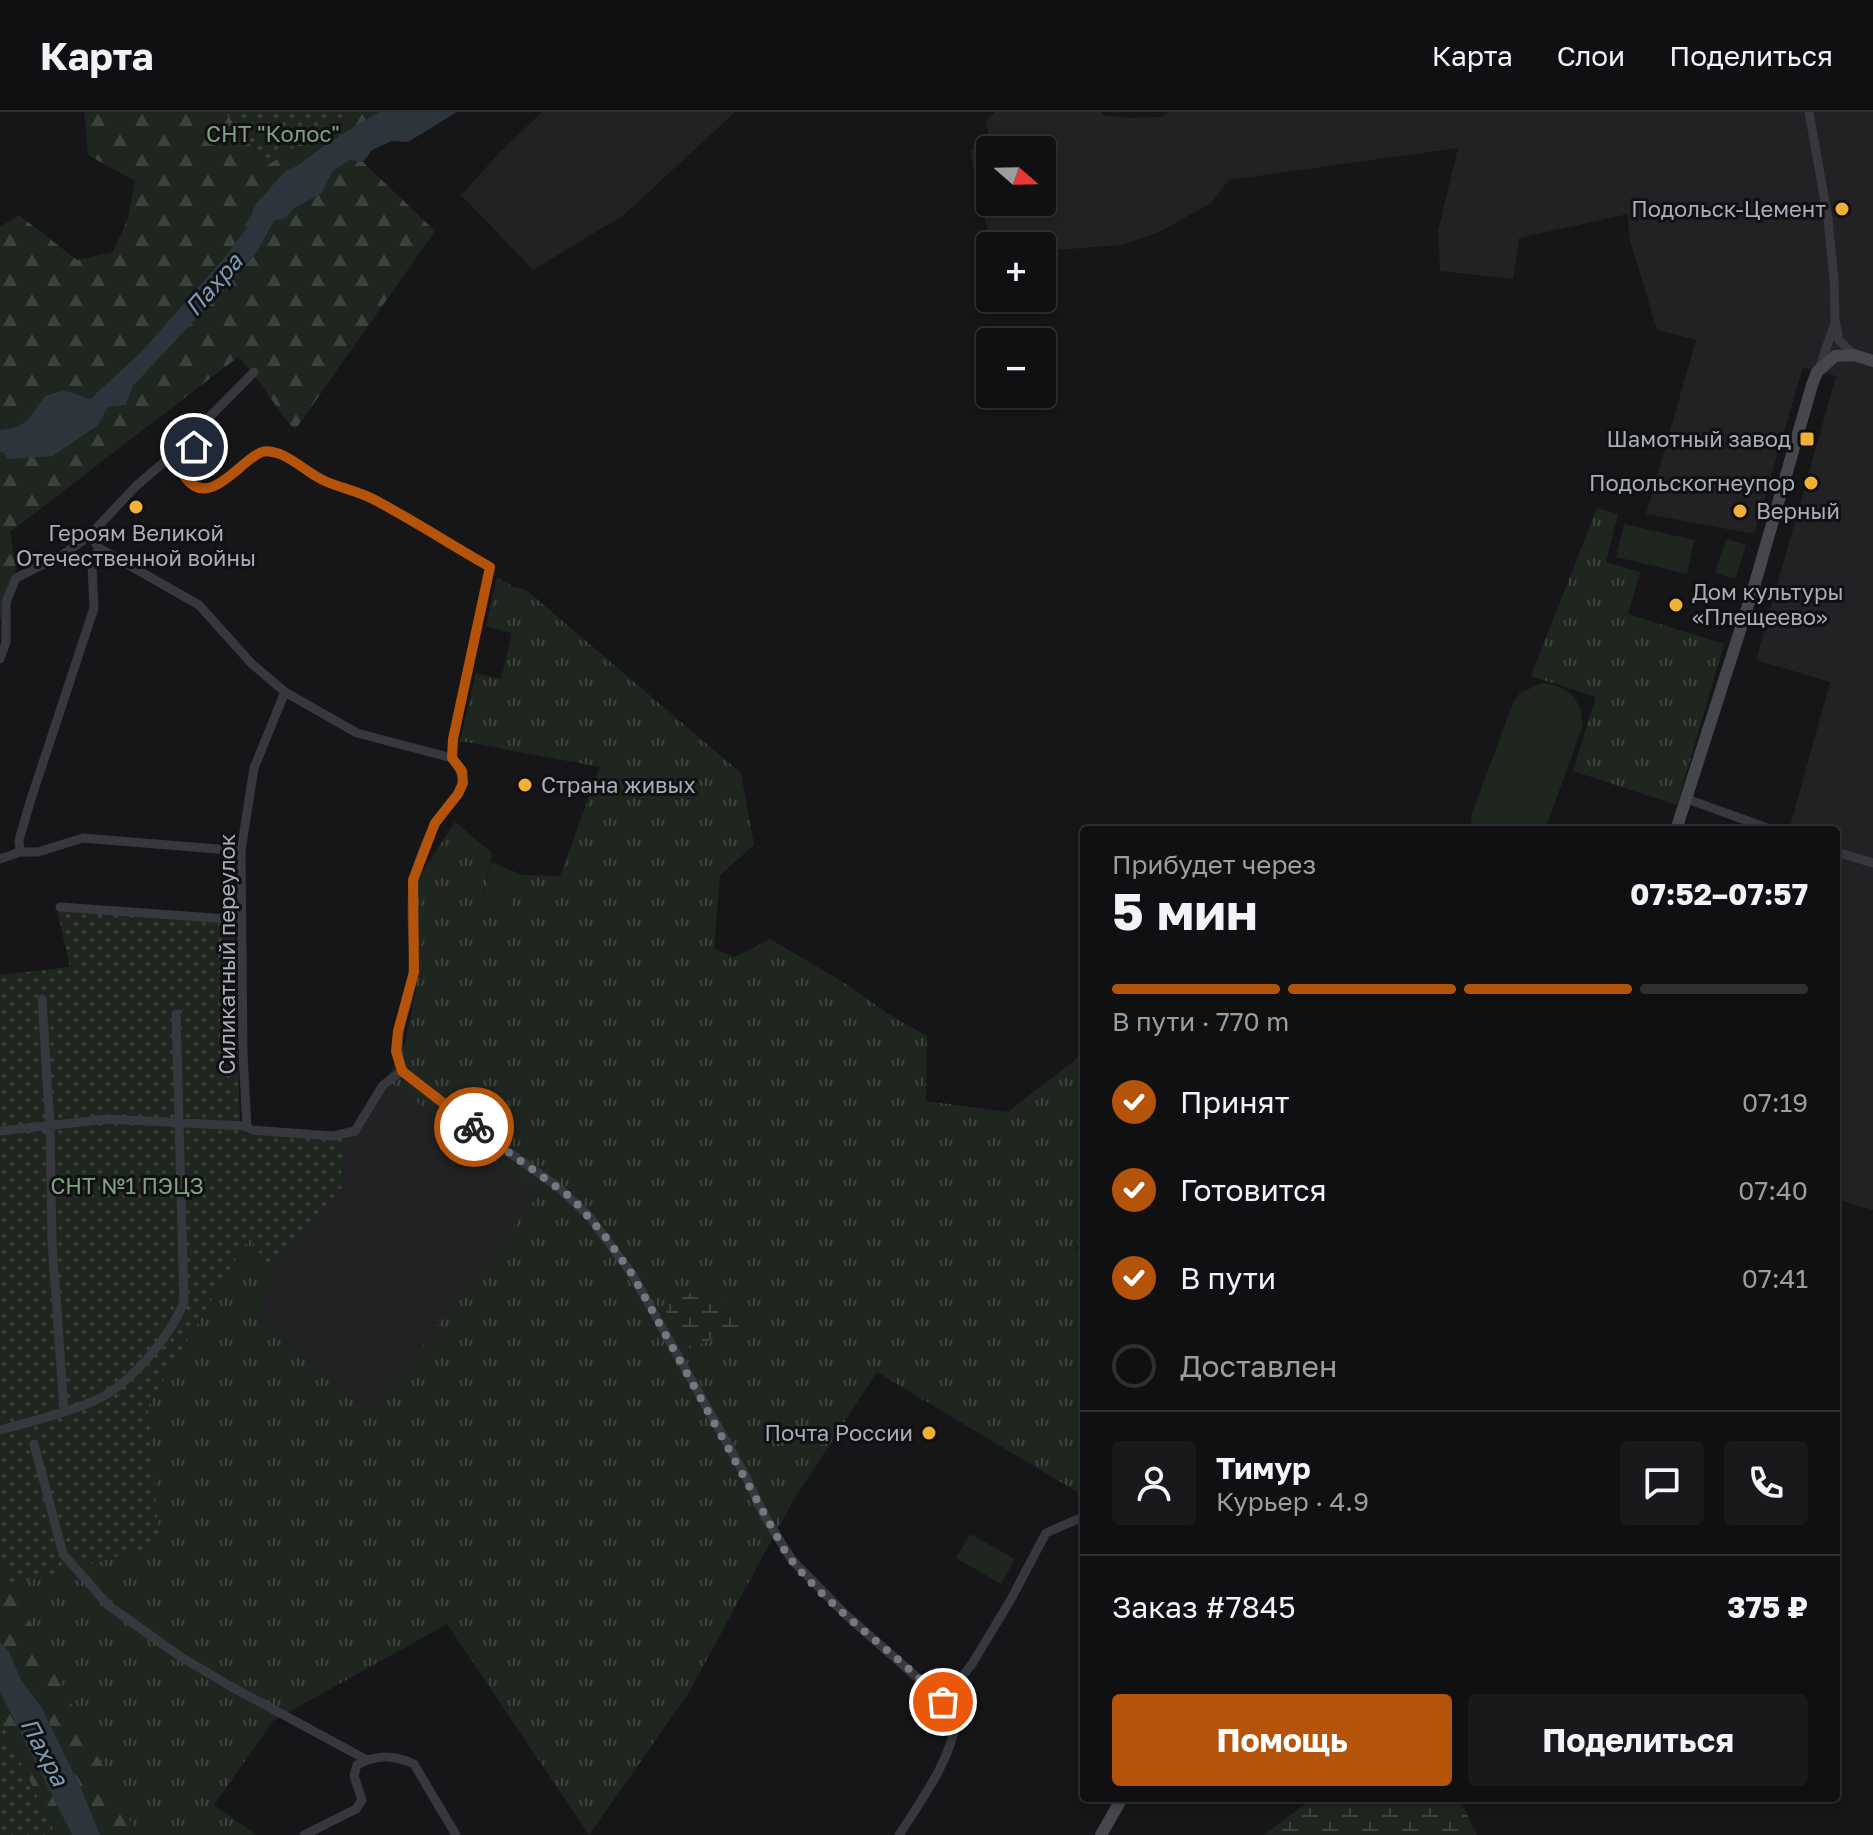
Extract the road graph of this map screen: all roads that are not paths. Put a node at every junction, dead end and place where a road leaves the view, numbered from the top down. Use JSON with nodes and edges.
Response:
{"nodes":[{"id":1,"x":1809,"y":112,"type":"edge"},
{"id":2,"x":1835,"y":323,"type":"junction"},
{"id":3,"x":1854,"y":355,"type":"junction"},
{"id":4,"x":1873,"y":361,"type":"edge"},
{"id":5,"x":254,"y":372,"type":"dead end"},
{"id":6,"x":1817,"y":372,"type":"junction"},
{"id":7,"x":192,"y":434,"type":"junction"},
{"id":8,"x":90,"y":535,"type":"junction"},
{"id":9,"x":99,"y":548,"type":"junction"},
{"id":10,"x":0,"y":659,"type":"edge"},
{"id":11,"x":285,"y":692,"type":"junction"},
{"id":12,"x":452,"y":758,"type":"junction"},
{"id":13,"x":1687,"y":799,"type":"junction"},
{"id":14,"x":1677,"y":826,"type":"edge"},
{"id":15,"x":1762,"y":826,"type":"edge"},
{"id":16,"x":241,"y":851,"type":"junction"},
{"id":17,"x":20,"y":852,"type":"junction"},
{"id":18,"x":1840,"y":853,"type":"edge"},
{"id":19,"x":0,"y":859,"type":"edge"},
{"id":20,"x":1873,"y":863,"type":"edge"},
{"id":21,"x":60,"y":907,"type":"dead end"},
{"id":22,"x":242,"y":920,"type":"junction"},
{"id":23,"x":42,"y":999,"type":"dead end"},
{"id":24,"x":176,"y":1014,"type":"dead end"},
{"id":25,"x":402,"y":1071,"type":"junction"},
{"id":26,"x":178,"y":1124,"type":"junction"},
{"id":27,"x":50,"y":1127,"type":"junction"},
{"id":28,"x":247,"y":1127,"type":"junction"},
{"id":29,"x":0,"y":1131,"type":"edge"},
{"id":30,"x":64,"y":1410,"type":"junction"},
{"id":31,"x":0,"y":1430,"type":"edge"},
{"id":32,"x":34,"y":1444,"type":"dead end"},
{"id":33,"x":1080,"y":1519,"type":"edge"},
{"id":34,"x":938,"y":1696,"type":"junction"},
{"id":35,"x":367,"y":1760,"type":"junction"},
{"id":36,"x":1120,"y":1802,"type":"edge"},
{"id":37,"x":304,"y":1835,"type":"edge"},
{"id":38,"x":456,"y":1835,"type":"edge"},
{"id":39,"x":899,"y":1835,"type":"edge"},
{"id":40,"x":1101,"y":1835,"type":"edge"}],
"edges":[{"from":1,"to":2,"type":"street"},
{"from":2,"to":3,"type":"street"},
{"from":2,"to":6,"type":"street"},
{"from":3,"to":4,"type":"street"},
{"from":3,"to":6,"type":"street"},
{"from":5,"to":7,"type":"street"},
{"from":6,"to":13,"type":"street"},
{"from":7,"to":8,"type":"street"},
{"from":7,"to":12,"type":"street"},
{"from":8,"to":9,"type":"street"},
{"from":8,"to":10,"type":"street"},
{"from":9,"to":11,"type":"street"},
{"from":9,"to":17,"type":"street"},
{"from":11,"to":12,"type":"street"},
{"from":11,"to":16,"type":"street","name":"Силикатный переулок"},
{"from":12,"to":25,"type":"street"},
{"from":13,"to":14,"type":"street"},
{"from":13,"to":15,"type":"street"},
{"from":16,"to":17,"type":"street"},
{"from":16,"to":22,"type":"street","name":"Силикатный переулок"},
{"from":17,"to":19,"type":"street"},
{"from":18,"to":20,"type":"street"},
{"from":21,"to":22,"type":"street"},
{"from":22,"to":28,"type":"street","name":"Силикатный переулок"},
{"from":23,"to":27,"type":"street"},
{"from":24,"to":26,"type":"street"},
{"from":25,"to":28,"type":"street"},
{"from":25,"to":34,"type":"street"},
{"from":26,"to":27,"type":"street"},
{"from":26,"to":28,"type":"street"},
{"from":26,"to":30,"type":"street"},
{"from":27,"to":29,"type":"street"},
{"from":27,"to":30,"type":"street"},
{"from":30,"to":31,"type":"street"},
{"from":32,"to":35,"type":"street"},
{"from":33,"to":34,"type":"street"},
{"from":34,"to":39,"type":"street"},
{"from":35,"to":37,"type":"street"},
{"from":35,"to":38,"type":"street"},
{"from":36,"to":40,"type":"street"}]}
